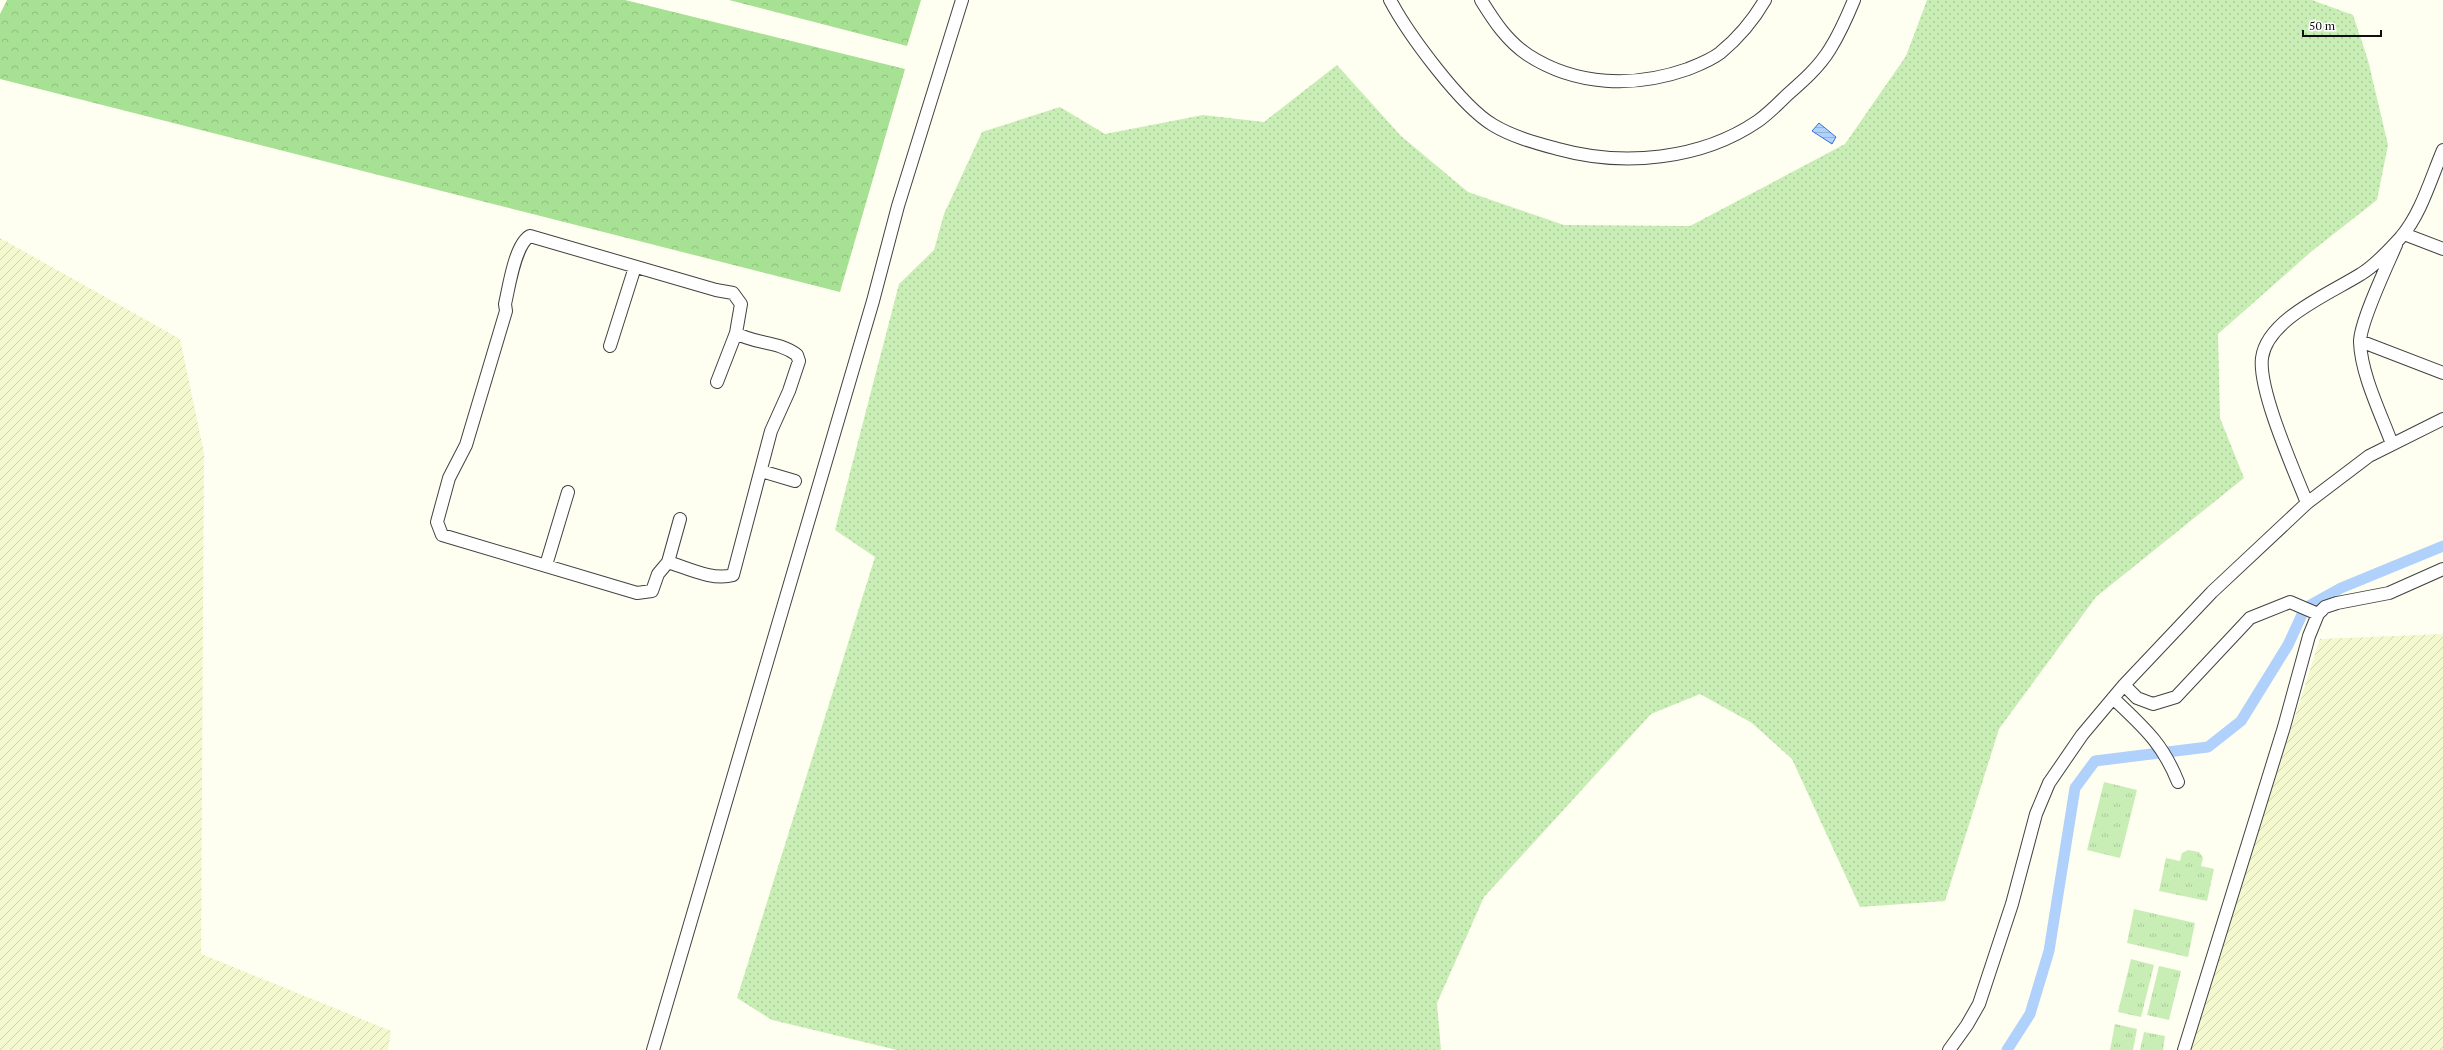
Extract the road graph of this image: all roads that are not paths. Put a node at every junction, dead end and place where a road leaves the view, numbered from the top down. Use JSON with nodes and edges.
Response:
{"nodes":[{"id":1,"x":962,"y":0,"type":"edge"},
{"id":2,"x":1390,"y":0,"type":"edge"},
{"id":3,"x":1481,"y":0,"type":"edge"},
{"id":4,"x":1765,"y":0,"type":"edge"},
{"id":5,"x":1854,"y":0,"type":"edge"},
{"id":6,"x":2443,"y":150,"type":"edge"},
{"id":7,"x":2401,"y":237,"type":"junction"},
{"id":8,"x":2443,"y":249,"type":"edge"},
{"id":9,"x":635,"y":267,"type":"junction"},
{"id":10,"x":736,"y":333,"type":"junction"},
{"id":11,"x":2360,"y":341,"type":"junction"},
{"id":12,"x":610,"y":346,"type":"dead end"},
{"id":13,"x":2443,"y":373,"type":"edge"},
{"id":14,"x":717,"y":382,"type":"dead end"},
{"id":15,"x":2443,"y":419,"type":"edge"},
{"id":16,"x":2392,"y":444,"type":"junction"},
{"id":17,"x":761,"y":471,"type":"junction"},
{"id":18,"x":795,"y":481,"type":"dead end"},
{"id":19,"x":568,"y":492,"type":"dead end"},
{"id":20,"x":2306,"y":503,"type":"junction"},
{"id":21,"x":680,"y":519,"type":"dead end"},
{"id":22,"x":668,"y":562,"type":"junction"},
{"id":23,"x":546,"y":565,"type":"junction"},
{"id":24,"x":2443,"y":569,"type":"edge"},
{"id":25,"x":2318,"y":614,"type":"junction"},
{"id":26,"x":2124,"y":685,"type":"junction"},
{"id":27,"x":2113,"y":698,"type":"junction"},
{"id":28,"x":2178,"y":782,"type":"dead end"},
{"id":29,"x":653,"y":1050,"type":"edge"},
{"id":30,"x":1949,"y":1050,"type":"edge"},
{"id":31,"x":2184,"y":1050,"type":"edge"}],
"edges":[{"from":1,"to":29,"type":"street"},
{"from":2,"to":5,"type":"street"},
{"from":3,"to":4,"type":"street"},
{"from":6,"to":7,"type":"street"},
{"from":7,"to":8,"type":"street"},
{"from":7,"to":11,"type":"street"},
{"from":7,"to":20,"type":"street"},
{"from":9,"to":10,"type":"street"},
{"from":9,"to":12,"type":"street"},
{"from":9,"to":23,"type":"street"},
{"from":10,"to":14,"type":"street"},
{"from":10,"to":17,"type":"street"},
{"from":11,"to":13,"type":"street"},
{"from":11,"to":16,"type":"street"},
{"from":15,"to":16,"type":"street"},
{"from":16,"to":20,"type":"street"},
{"from":17,"to":18,"type":"street"},
{"from":17,"to":22,"type":"street"},
{"from":19,"to":23,"type":"street"},
{"from":20,"to":26,"type":"street"},
{"from":21,"to":22,"type":"street"},
{"from":22,"to":23,"type":"street"},
{"from":24,"to":25,"type":"street"},
{"from":25,"to":26,"type":"street"},
{"from":25,"to":31,"type":"street"},
{"from":26,"to":27,"type":"street"},
{"from":27,"to":28,"type":"street"},
{"from":27,"to":30,"type":"street"}]}
